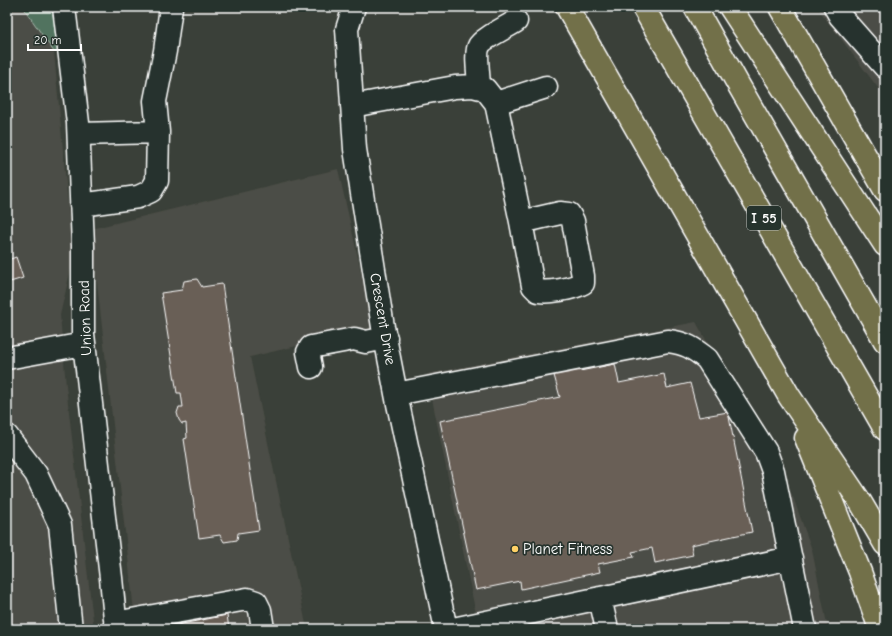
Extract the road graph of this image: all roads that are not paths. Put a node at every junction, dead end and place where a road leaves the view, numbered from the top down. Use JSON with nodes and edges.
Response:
{"nodes":[{"id":1,"x":64,"y":7,"type":"edge"},
{"id":2,"x":171,"y":7,"type":"edge"},
{"id":3,"x":354,"y":7,"type":"edge"},
{"id":4,"x":567,"y":7,"type":"edge"},
{"id":5,"x":643,"y":7,"type":"edge"},
{"id":6,"x":695,"y":7,"type":"edge"},
{"id":7,"x":730,"y":7,"type":"edge"},
{"id":8,"x":780,"y":7,"type":"edge"},
{"id":9,"x":835,"y":7,"type":"edge"},
{"id":10,"x":516,"y":21,"type":"dead end"},
{"id":11,"x":885,"y":67,"type":"edge"},
{"id":12,"x":479,"y":87,"type":"junction"},
{"id":13,"x":546,"y":87,"type":"dead end"},
{"id":14,"x":496,"y":103,"type":"junction"},
{"id":15,"x":352,"y":106,"type":"junction"},
{"id":16,"x":158,"y":132,"type":"junction"},
{"id":17,"x":79,"y":134,"type":"junction"},
{"id":18,"x":885,"y":190,"type":"edge"},
{"id":19,"x":81,"y":205,"type":"junction"},
{"id":20,"x":521,"y":222,"type":"dead end"},
{"id":21,"x":885,"y":245,"type":"edge"},
{"id":22,"x":386,"y":338,"type":"junction"},
{"id":23,"x":885,"y":340,"type":"edge"},
{"id":24,"x":84,"y":344,"type":"junction"},
{"id":25,"x":7,"y":358,"type":"edge"},
{"id":26,"x":311,"y":367,"type":"dead end"},
{"id":27,"x":396,"y":394,"type":"junction"},
{"id":28,"x":789,"y":396,"type":"junction"},
{"id":29,"x":885,"y":429,"type":"edge"},
{"id":30,"x":7,"y":436,"type":"edge"},
{"id":31,"x":885,"y":544,"type":"edge"},
{"id":32,"x":791,"y":558,"type":"junction"},
{"id":33,"x":600,"y":598,"type":"junction"},
{"id":34,"x":174,"y":612,"type":"junction"},
{"id":35,"x":116,"y":626,"type":"edge"},
{"id":36,"x":71,"y":629,"type":"edge"},
{"id":37,"x":250,"y":629,"type":"edge"},
{"id":38,"x":263,"y":629,"type":"edge"},
{"id":39,"x":446,"y":629,"type":"edge"},
{"id":40,"x":453,"y":629,"type":"edge"},
{"id":41,"x":607,"y":629,"type":"edge"},
{"id":42,"x":805,"y":629,"type":"edge"},
{"id":43,"x":880,"y":629,"type":"edge"}],
"edges":[{"from":1,"to":17,"type":"street","name":"Union Road"},
{"from":2,"to":16,"type":"street"},
{"from":3,"to":15,"type":"street","name":"Crescent Drive"},
{"from":4,"to":28,"type":"highway"},
{"from":5,"to":29,"type":"highway","number":"I 55"},
{"from":6,"to":23,"type":"highway"},
{"from":7,"to":21,"type":"highway"},
{"from":8,"to":18,"type":"highway"},
{"from":9,"to":11,"type":"street"},
{"from":10,"to":12,"type":"street"},
{"from":12,"to":14,"type":"street"},
{"from":12,"to":15,"type":"street"},
{"from":13,"to":14,"type":"street"},
{"from":14,"to":20,"type":"street"},
{"from":15,"to":22,"type":"street","name":"Crescent Drive"},
{"from":16,"to":17,"type":"street"},
{"from":16,"to":19,"type":"street"},
{"from":17,"to":19,"type":"street","name":"Union Road"},
{"from":19,"to":24,"type":"street","name":"Union Road"},
{"from":22,"to":26,"type":"street"},
{"from":22,"to":27,"type":"street","name":"Crescent Drive"},
{"from":24,"to":25,"type":"street"},
{"from":24,"to":35,"type":"street","name":"Union Road"},
{"from":27,"to":32,"type":"street"},
{"from":27,"to":39,"type":"street","name":"Crescent Drive"},
{"from":28,"to":31,"type":"highway"},
{"from":28,"to":43,"type":"highway"},
{"from":30,"to":36,"type":"street"},
{"from":32,"to":33,"type":"street"},
{"from":32,"to":42,"type":"street"},
{"from":33,"to":40,"type":"street"},
{"from":33,"to":41,"type":"street"},
{"from":34,"to":35,"type":"street"},
{"from":34,"to":37,"type":"street"},
{"from":34,"to":38,"type":"street"}]}
